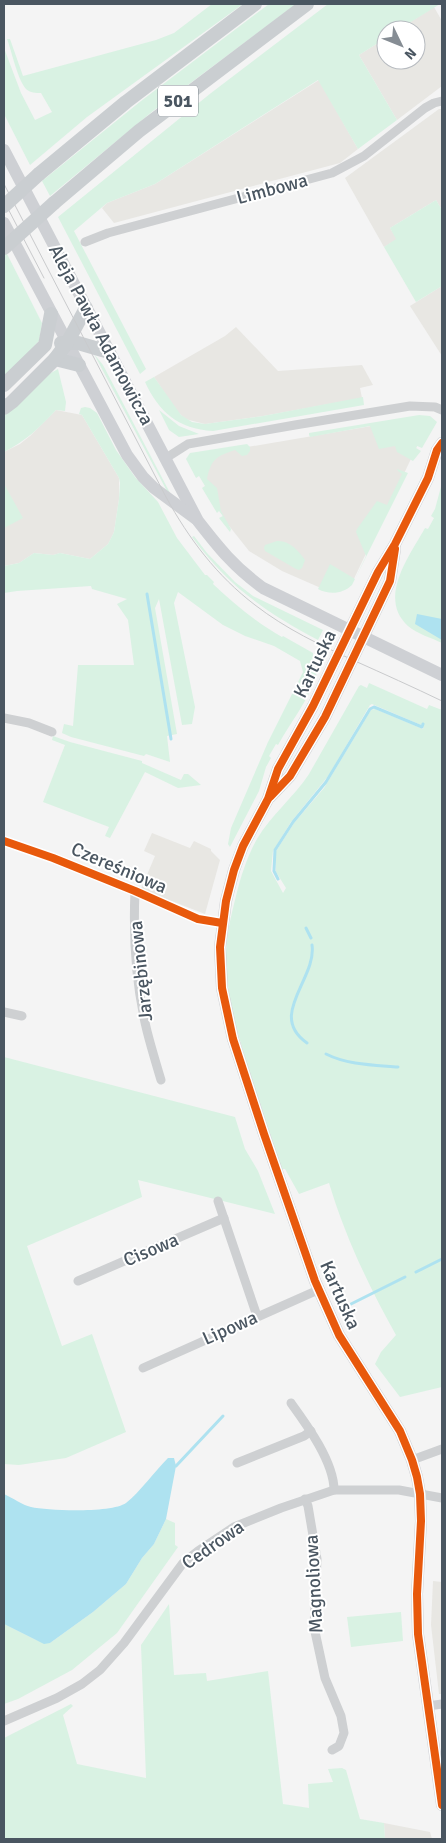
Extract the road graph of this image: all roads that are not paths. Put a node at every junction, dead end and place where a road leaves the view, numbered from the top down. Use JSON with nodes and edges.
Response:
{"nodes":[{"id":1,"x":255,"y":4,"type":"edge"},
{"id":2,"x":307,"y":4,"type":"edge"},
{"id":3,"x":442,"y":101,"type":"edge"},
{"id":4,"x":4,"y":150,"type":"edge"},
{"id":5,"x":4,"y":206,"type":"edge"},
{"id":6,"x":4,"y":223,"type":"edge"},
{"id":7,"x":85,"y":242,"type":"dead end"},
{"id":8,"x":4,"y":248,"type":"edge"},
{"id":9,"x":86,"y":308,"type":"junction"},
{"id":10,"x":51,"y":314,"type":"junction"},
{"id":11,"x":67,"y":343,"type":"junction"},
{"id":12,"x":45,"y":345,"type":"junction"},
{"id":13,"x":109,"y":352,"type":"junction"},
{"id":14,"x":54,"y":359,"type":"junction"},
{"id":15,"x":79,"y":365,"type":"junction"},
{"id":16,"x":4,"y":385,"type":"edge"},
{"id":17,"x":4,"y":408,"type":"edge"},
{"id":18,"x":442,"y":410,"type":"edge"},
{"id":19,"x":442,"y":443,"type":"edge"},
{"id":20,"x":166,"y":458,"type":"junction"},
{"id":21,"x":442,"y":461,"type":"edge"},
{"id":22,"x":428,"y":478,"type":"junction"},
{"id":23,"x":198,"y":520,"type":"junction"},
{"id":24,"x":395,"y":544,"type":"junction"},
{"id":25,"x":350,"y":629,"type":"junction"},
{"id":26,"x":364,"y":636,"type":"junction"},
{"id":27,"x":442,"y":675,"type":"edge"},
{"id":28,"x":4,"y":718,"type":"edge"},
{"id":29,"x":52,"y":732,"type":"dead end"},
{"id":30,"x":268,"y":799,"type":"junction"},
{"id":31,"x":4,"y":841,"type":"edge"},
{"id":32,"x":135,"y":891,"type":"junction"},
{"id":33,"x":222,"y":922,"type":"junction"},
{"id":34,"x":4,"y":1012,"type":"edge"},
{"id":35,"x":22,"y":1016,"type":"dead end"},
{"id":36,"x":161,"y":1080,"type":"dead end"},
{"id":37,"x":218,"y":1201,"type":"dead end"},
{"id":38,"x":224,"y":1218,"type":"junction"},
{"id":39,"x":78,"y":1281,"type":"dead end"},
{"id":40,"x":318,"y":1290,"type":"junction"},
{"id":41,"x":258,"y":1316,"type":"junction"},
{"id":42,"x":143,"y":1368,"type":"dead end"},
{"id":43,"x":291,"y":1403,"type":"dead end"},
{"id":44,"x":311,"y":1431,"type":"junction"},
{"id":45,"x":442,"y":1448,"type":"edge"},
{"id":46,"x":412,"y":1460,"type":"junction"},
{"id":47,"x":237,"y":1463,"type":"dead end"},
{"id":48,"x":334,"y":1490,"type":"junction"},
{"id":49,"x":420,"y":1494,"type":"junction"},
{"id":50,"x":306,"y":1498,"type":"junction"},
{"id":51,"x":442,"y":1498,"type":"edge"},
{"id":52,"x":442,"y":1704,"type":"edge"},
{"id":53,"x":428,"y":1706,"type":"junction"},
{"id":54,"x":4,"y":1721,"type":"edge"},
{"id":55,"x":332,"y":1750,"type":"dead end"},
{"id":56,"x":442,"y":1805,"type":"edge"}],
"edges":[{"from":1,"to":5,"type":"main road","number":"501","bridge":true},
{"from":2,"to":8,"type":"main road","number":"501","bridge":true},
{"from":3,"to":7,"type":"street","name":"Limbowa"},
{"from":4,"to":9,"type":"street","name":"Aleja Pawła Adamowicza"},
{"from":6,"to":10,"type":"street","name":"Aleja Pawła Adamowicza"},
{"from":9,"to":11,"type":"main road"},
{"from":9,"to":13,"type":"street","name":"Aleja Pawła Adamowicza"},
{"from":10,"to":11,"type":"street","name":"Aleja Pawła Adamowicza"},
{"from":10,"to":12,"type":"main road"},
{"from":11,"to":12,"type":"main road"},
{"from":11,"to":13,"type":"main road"},
{"from":11,"to":14,"type":"main road"},
{"from":11,"to":15,"type":"street","name":"Aleja Pawła Adamowicza"},
{"from":12,"to":16,"type":"main road"},
{"from":13,"to":20,"type":"street","name":"Aleja Pawła Adamowicza"},
{"from":14,"to":15,"type":"main road"},
{"from":14,"to":17,"type":"main road"},
{"from":15,"to":23,"type":"street","name":"Aleja Pawła Adamowicza"},
{"from":18,"to":20,"type":"street"},
{"from":19,"to":22,"type":"street","name":"Kartuska"},
{"from":20,"to":23,"type":"street","name":"Aleja Pawła Adamowicza"},
{"from":21,"to":22,"type":"street","name":"Kartuska"},
{"from":22,"to":24,"type":"street","name":"Kartuska"},
{"from":23,"to":25,"type":"street","name":"Aleja Pawła Adamowicza"},
{"from":24,"to":25,"type":"street","name":"Kartuska"},
{"from":24,"to":26,"type":"street","name":"Kartuska"},
{"from":25,"to":26,"type":"street","name":"Aleja Pawła Adamowicza"},
{"from":25,"to":30,"type":"street","name":"Kartuska"},
{"from":26,"to":27,"type":"street","name":"Aleja Pawła Adamowicza"},
{"from":26,"to":30,"type":"street","name":"Kartuska"},
{"from":28,"to":29,"type":"street"},
{"from":30,"to":33,"type":"street","name":"Kartuska"},
{"from":31,"to":32,"type":"street","name":"Czereśniowa"},
{"from":32,"to":33,"type":"street","name":"Czereśniowa"},
{"from":32,"to":36,"type":"street","name":"Jarzębinowa"},
{"from":33,"to":40,"type":"street","name":"Kartuska"},
{"from":34,"to":35,"type":"street"},
{"from":37,"to":38,"type":"street"},
{"from":38,"to":39,"type":"street","name":"Cisowa"},
{"from":38,"to":41,"type":"street"},
{"from":40,"to":41,"type":"street","name":"Lipowa"},
{"from":40,"to":46,"type":"street","name":"Kartuska"},
{"from":41,"to":42,"type":"street","name":"Lipowa"},
{"from":43,"to":44,"type":"street"},
{"from":44,"to":47,"type":"street"},
{"from":44,"to":48,"type":"street"},
{"from":45,"to":46,"type":"street"},
{"from":46,"to":49,"type":"street","name":"Kartuska"},
{"from":48,"to":49,"type":"street","name":"Cedrowa"},
{"from":48,"to":50,"type":"street","name":"Cedrowa"},
{"from":49,"to":51,"type":"street","name":"Cedrowa"},
{"from":49,"to":53,"type":"street","name":"Kartuska"},
{"from":50,"to":54,"type":"street","name":"Cedrowa"},
{"from":50,"to":55,"type":"street","name":"Magnoliowa"},
{"from":52,"to":53,"type":"street"},
{"from":53,"to":56,"type":"street","name":"Kartuska"}]}
